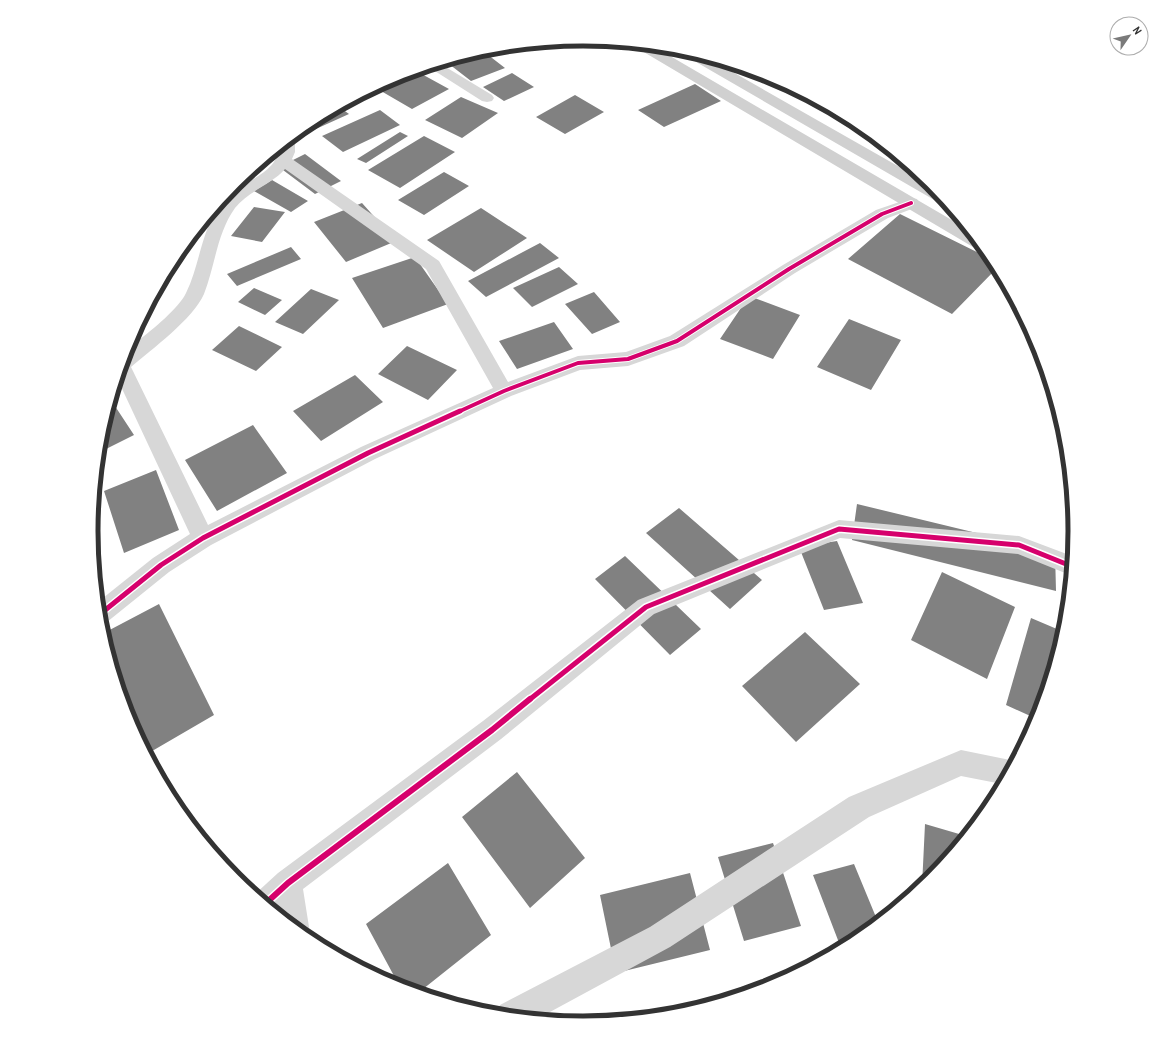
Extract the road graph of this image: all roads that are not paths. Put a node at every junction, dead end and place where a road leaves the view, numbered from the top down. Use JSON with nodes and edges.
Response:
{"nodes":[{"id":1,"x":652,"y":51,"type":"edge"},
{"id":2,"x":708,"y":63,"type":"edge"},
{"id":3,"x":440,"y":68,"type":"edge"},
{"id":4,"x":487,"y":98,"type":"dead end"},
{"id":5,"x":288,"y":145,"type":"edge"},
{"id":6,"x":284,"y":161,"type":"junction"},
{"id":7,"x":925,"y":188,"type":"edge"},
{"id":8,"x":911,"y":203,"type":"junction"},
{"id":9,"x":967,"y":236,"type":"edge"},
{"id":10,"x":129,"y":358,"type":"edge"},
{"id":11,"x":124,"y":372,"type":"edge"},
{"id":12,"x":504,"y":391,"type":"junction"},
{"id":13,"x":203,"y":538,"type":"junction"},
{"id":14,"x":1066,"y":564,"type":"edge"},
{"id":15,"x":105,"y":611,"type":"edge"},
{"id":16,"x":1004,"y":771,"type":"edge"},
{"id":17,"x":288,"y":883,"type":"junction"},
{"id":18,"x":269,"y":901,"type":"edge"},
{"id":19,"x":293,"y":920,"type":"edge"},
{"id":20,"x":519,"y":1012,"type":"edge"}],
"edges":[{"from":1,"to":8,"type":"main road"},
{"from":2,"to":7,"type":"main road"},
{"from":3,"to":4,"type":"street"},
{"from":5,"to":6,"type":"street"},
{"from":6,"to":10,"type":"street"},
{"from":6,"to":12,"type":"street"},
{"from":8,"to":9,"type":"main road"},
{"from":8,"to":12,"type":"street"},
{"from":11,"to":13,"type":"street"},
{"from":12,"to":13,"type":"street"},
{"from":13,"to":15,"type":"street"},
{"from":14,"to":17,"type":"street"},
{"from":16,"to":20,"type":"street"},
{"from":17,"to":18,"type":"street"},
{"from":17,"to":19,"type":"street"}]}
